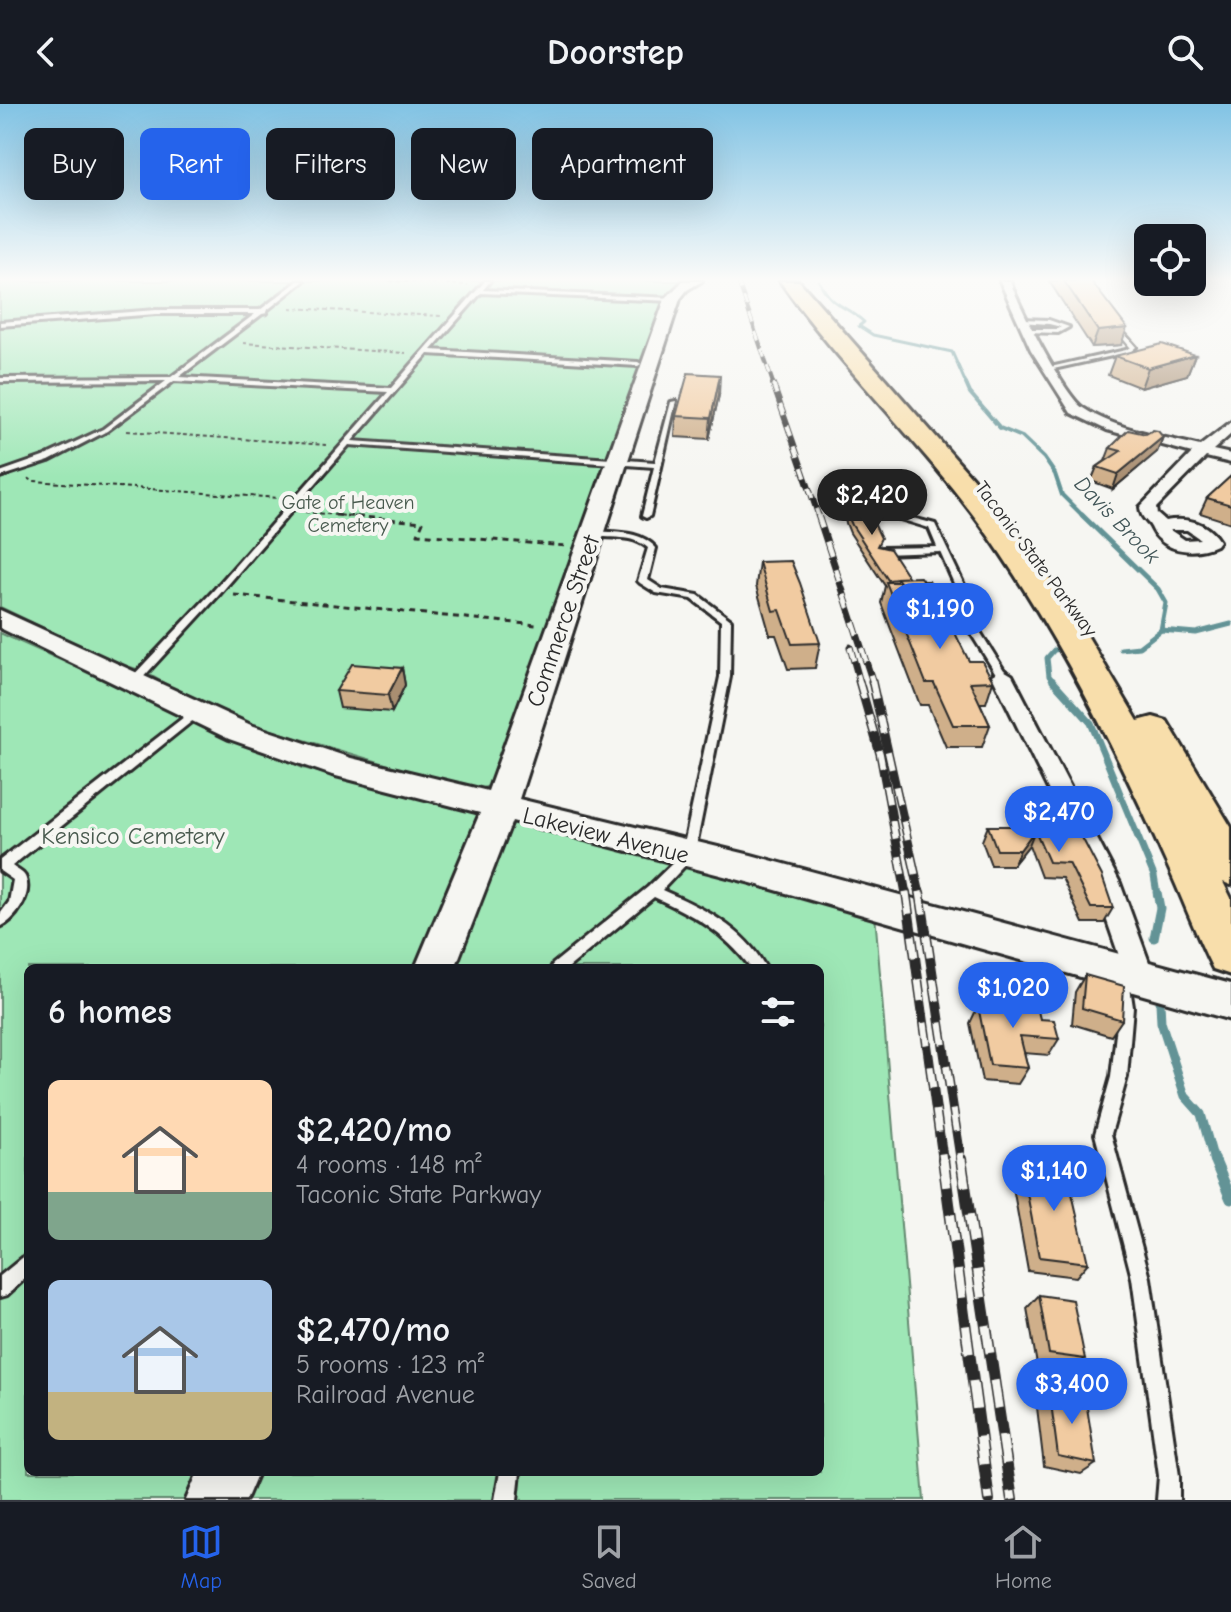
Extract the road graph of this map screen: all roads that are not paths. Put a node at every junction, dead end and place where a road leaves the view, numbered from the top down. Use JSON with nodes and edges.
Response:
{"nodes":[{"id":1,"x":220,"y":346,"type":"edge"},
{"id":2,"x":432,"y":346,"type":"edge"},
{"id":3,"x":657,"y":346,"type":"edge"},
{"id":4,"x":842,"y":346,"type":"edge"},
{"id":5,"x":854,"y":346,"type":"edge"},
{"id":6,"x":1036,"y":346,"type":"edge"},
{"id":7,"x":1133,"y":346,"type":"edge"},
{"id":8,"x":426,"y":353,"type":"junction"},
{"id":9,"x":638,"y":364,"type":"dead end"},
{"id":10,"x":1049,"y":368,"type":"junction"},
{"id":11,"x":176,"y":379,"type":"junction"},
{"id":12,"x":0,"y":380,"type":"edge"},
{"id":13,"x":390,"y":390,"type":"junction"},
{"id":14,"x":674,"y":402,"type":"dead end"},
{"id":15,"x":1231,"y":426,"type":"edge"},
{"id":16,"x":346,"y":444,"type":"junction"},
{"id":17,"x":1203,"y":450,"type":"junction"},
{"id":18,"x":1231,"y":459,"type":"edge"},
{"id":19,"x":618,"y":462,"type":"junction"},
{"id":20,"x":659,"y":465,"type":"junction"},
{"id":21,"x":0,"y":475,"type":"edge"},
{"id":22,"x":868,"y":514,"type":"edge"},
{"id":23,"x":646,"y":516,"type":"dead end"},
{"id":24,"x":1162,"y":527,"type":"dead end"},
{"id":25,"x":590,"y":541,"type":"junction"},
{"id":26,"x":943,"y":549,"type":"junction"},
{"id":27,"x":881,"y":551,"type":"edge"},
{"id":28,"x":962,"y":591,"type":"junction"},
{"id":29,"x":904,"y":592,"type":"edge"},
{"id":30,"x":0,"y":618,"type":"edge"},
{"id":31,"x":1002,"y":675,"type":"joint"},
{"id":32,"x":133,"y":682,"type":"junction"},
{"id":33,"x":197,"y":712,"type":"junction"},
{"id":34,"x":499,"y":809,"type":"junction"},
{"id":35,"x":688,"y":856,"type":"junction"},
{"id":36,"x":2,"y":865,"type":"edge"},
{"id":37,"x":1231,"y":867,"type":"edge"},
{"id":38,"x":653,"y":891,"type":"junction"},
{"id":39,"x":0,"y":922,"type":"edge"},
{"id":40,"x":1231,"y":954,"type":"edge"},
{"id":41,"x":437,"y":964,"type":"edge"},
{"id":42,"x":563,"y":964,"type":"edge"},
{"id":43,"x":756,"y":964,"type":"edge"},
{"id":44,"x":1130,"y":974,"type":"junction"},
{"id":45,"x":1231,"y":1002,"type":"edge"},
{"id":46,"x":24,"y":1267,"type":"edge"},
{"id":47,"x":0,"y":1288,"type":"edge"},
{"id":48,"x":226,"y":1476,"type":"edge"},
{"id":49,"x":509,"y":1476,"type":"edge"},
{"id":50,"x":216,"y":1500,"type":"edge"},
{"id":51,"x":506,"y":1500,"type":"edge"},
{"id":52,"x":1168,"y":1500,"type":"edge"}],
"edges":[{"from":1,"to":11,"type":"lane"},
{"from":2,"to":8,"type":"lane"},
{"from":3,"to":19,"type":"street","name":"Commerce Street"},
{"from":4,"to":40,"type":"highway","name":"Taconic State Parkway"},
{"from":5,"to":37,"type":"highway","name":"Taconic State Parkway"},
{"from":6,"to":10,"type":"street"},
{"from":7,"to":10,"type":"lane"},
{"from":8,"to":9,"type":"lane"},
{"from":8,"to":13,"type":"lane"},
{"from":10,"to":17,"type":"street"},
{"from":11,"to":12,"type":"lane"},
{"from":11,"to":13,"type":"lane"},
{"from":11,"to":21,"type":"lane"},
{"from":13,"to":16,"type":"lane"},
{"from":14,"to":20,"type":"lane"},
{"from":15,"to":17,"type":"street"},
{"from":16,"to":19,"type":"lane"},
{"from":16,"to":32,"type":"lane"},
{"from":17,"to":18,"type":"street"},
{"from":17,"to":24,"type":"street"},
{"from":19,"to":20,"type":"lane"},
{"from":19,"to":25,"type":"street","name":"Commerce Street"},
{"from":20,"to":23,"type":"lane"},
{"from":22,"to":26,"type":"lane"},
{"from":25,"to":34,"type":"street","name":"Commerce Street"},
{"from":25,"to":35,"type":"lane"},
{"from":26,"to":27,"type":"lane"},
{"from":26,"to":28,"type":"lane"},
{"from":28,"to":29,"type":"lane"},
{"from":28,"to":31,"type":"lane"},
{"from":30,"to":32,"type":"street","name":"Lakeview Avenue"},
{"from":31,"to":44,"type":"street"},
{"from":32,"to":33,"type":"street","name":"Lakeview Avenue"},
{"from":33,"to":34,"type":"street","name":"Lakeview Avenue"},
{"from":33,"to":36,"type":"lane"},
{"from":34,"to":35,"type":"street","name":"Lakeview Avenue"},
{"from":34,"to":41,"type":"street","name":"Commerce Street"},
{"from":35,"to":38,"type":"lane"},
{"from":35,"to":44,"type":"street","name":"Lakeview Avenue"},
{"from":36,"to":39,"type":"lane"},
{"from":38,"to":42,"type":"lane"},
{"from":38,"to":43,"type":"lane"},
{"from":44,"to":45,"type":"street","name":"Lakeview Avenue"},
{"from":44,"to":52,"type":"lane"},
{"from":46,"to":47,"type":"lane"},
{"from":48,"to":50,"type":"street"},
{"from":49,"to":51,"type":"lane"}]}
